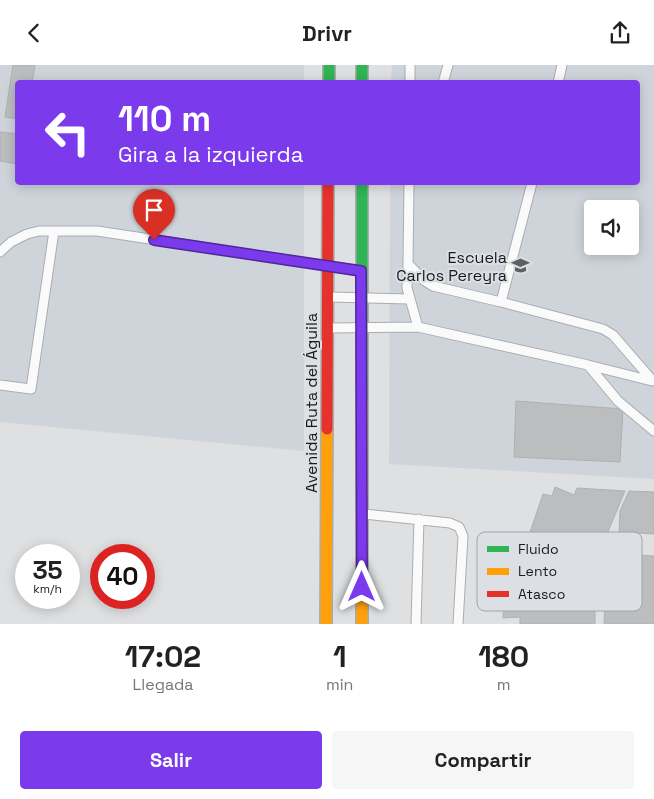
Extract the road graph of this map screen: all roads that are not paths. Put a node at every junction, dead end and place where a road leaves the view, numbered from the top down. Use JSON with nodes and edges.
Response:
{"nodes":[{"id":1,"x":329,"y":65,"type":"edge"},
{"id":2,"x":362,"y":65,"type":"edge"},
{"id":3,"x":410,"y":65,"type":"edge"},
{"id":4,"x":448,"y":65,"type":"edge"},
{"id":5,"x":562,"y":65,"type":"edge"},
{"id":6,"x":329,"y":80,"type":"edge"},
{"id":7,"x":362,"y":80,"type":"edge"},
{"id":8,"x":410,"y":80,"type":"edge"},
{"id":9,"x":444,"y":80,"type":"edge"},
{"id":10,"x":559,"y":80,"type":"edge"},
{"id":11,"x":328,"y":185,"type":"edge"},
{"id":12,"x":362,"y":185,"type":"edge"},
{"id":13,"x":409,"y":185,"type":"edge"},
{"id":14,"x":414,"y":185,"type":"edge"},
{"id":15,"x":531,"y":185,"type":"edge"},
{"id":16,"x":409,"y":205,"type":"junction"},
{"id":17,"x":54,"y":231,"type":"junction"},
{"id":18,"x":0,"y":252,"type":"edge"},
{"id":19,"x":408,"y":264,"type":"junction"},
{"id":20,"x":328,"y":267,"type":"junction"},
{"id":21,"x":361,"y":271,"type":"junction"},
{"id":22,"x":327,"y":297,"type":"junction"},
{"id":23,"x":361,"y":297,"type":"junction"},
{"id":24,"x":409,"y":299,"type":"junction"},
{"id":25,"x":501,"y":302,"type":"junction"},
{"id":26,"x":418,"y":327,"type":"junction"},
{"id":27,"x":327,"y":328,"type":"junction"},
{"id":28,"x":361,"y":328,"type":"junction"},
{"id":29,"x":588,"y":365,"type":"junction"},
{"id":30,"x":653,"y":381,"type":"edge"},
{"id":31,"x":0,"y":385,"type":"edge"},
{"id":32,"x":654,"y":431,"type":"edge"},
{"id":33,"x":362,"y":514,"type":"junction"},
{"id":34,"x":419,"y":519,"type":"junction"},
{"id":35,"x":326,"y":624,"type":"edge"},
{"id":36,"x":362,"y":624,"type":"edge"},
{"id":37,"x":416,"y":624,"type":"edge"},
{"id":38,"x":458,"y":624,"type":"edge"}],
"edges":[{"from":1,"to":6,"type":"street"},
{"from":2,"to":7,"type":"street"},
{"from":3,"to":8,"type":"lane"},
{"from":4,"to":9,"type":"lane"},
{"from":5,"to":10,"type":"lane"},
{"from":11,"to":20,"type":"street","name":"Avenida Ruta del Águila"},
{"from":12,"to":21,"type":"street"},
{"from":13,"to":16,"type":"lane"},
{"from":14,"to":16,"type":"lane"},
{"from":15,"to":25,"type":"lane"},
{"from":16,"to":19,"type":"lane"},
{"from":17,"to":18,"type":"lane"},
{"from":17,"to":20,"type":"lane"},
{"from":17,"to":31,"type":"lane"},
{"from":19,"to":24,"type":"lane"},
{"from":19,"to":25,"type":"lane"},
{"from":20,"to":21,"type":"lane"},
{"from":20,"to":22,"type":"street","name":"Avenida Ruta del Águila"},
{"from":21,"to":23,"type":"street"},
{"from":22,"to":23,"type":"lane"},
{"from":22,"to":27,"type":"street","name":"Avenida Ruta del Águila"},
{"from":23,"to":24,"type":"lane"},
{"from":23,"to":28,"type":"street"},
{"from":24,"to":26,"type":"lane"},
{"from":25,"to":30,"type":"lane"},
{"from":26,"to":28,"type":"lane"},
{"from":26,"to":29,"type":"lane"},
{"from":27,"to":28,"type":"lane"},
{"from":27,"to":35,"type":"street","name":"Avenida Ruta del Águila"},
{"from":28,"to":33,"type":"street"},
{"from":29,"to":30,"type":"lane"},
{"from":29,"to":32,"type":"lane"},
{"from":33,"to":34,"type":"lane"},
{"from":33,"to":36,"type":"street"},
{"from":34,"to":37,"type":"lane"},
{"from":34,"to":38,"type":"lane"}]}
